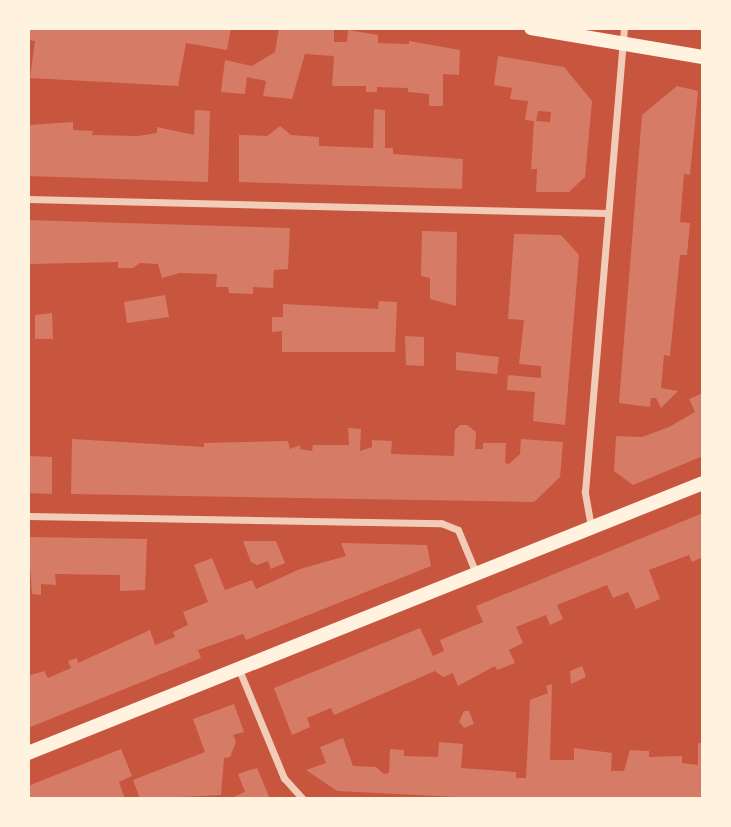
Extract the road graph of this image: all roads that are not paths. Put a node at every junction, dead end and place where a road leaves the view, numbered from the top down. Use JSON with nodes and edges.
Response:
{"nodes":[{"id":1,"x":531,"y":28,"type":"edge"},
{"id":2,"x":623,"y":35,"type":"edge"},
{"id":3,"x":703,"y":57,"type":"edge"},
{"id":4,"x":28,"y":199,"type":"edge"},
{"id":5,"x":607,"y":214,"type":"junction"},
{"id":6,"x":703,"y":483,"type":"edge"},
{"id":7,"x":28,"y":516,"type":"edge"},
{"id":8,"x":591,"y":527,"type":"junction"},
{"id":9,"x":476,"y":573,"type":"junction"},
{"id":10,"x":240,"y":672,"type":"junction"},
{"id":11,"x":28,"y":753,"type":"edge"},
{"id":12,"x":303,"y":799,"type":"edge"}],
"edges":[{"from":1,"to":2,"type":"main road"},
{"from":2,"to":3,"type":"main road"},
{"from":2,"to":5,"type":"street"},
{"from":4,"to":5,"type":"street"},
{"from":5,"to":8,"type":"street"},
{"from":6,"to":8,"type":"main road"},
{"from":7,"to":9,"type":"street"},
{"from":8,"to":9,"type":"main road"},
{"from":9,"to":10,"type":"main road"},
{"from":10,"to":11,"type":"main road"},
{"from":10,"to":12,"type":"street"}]}
